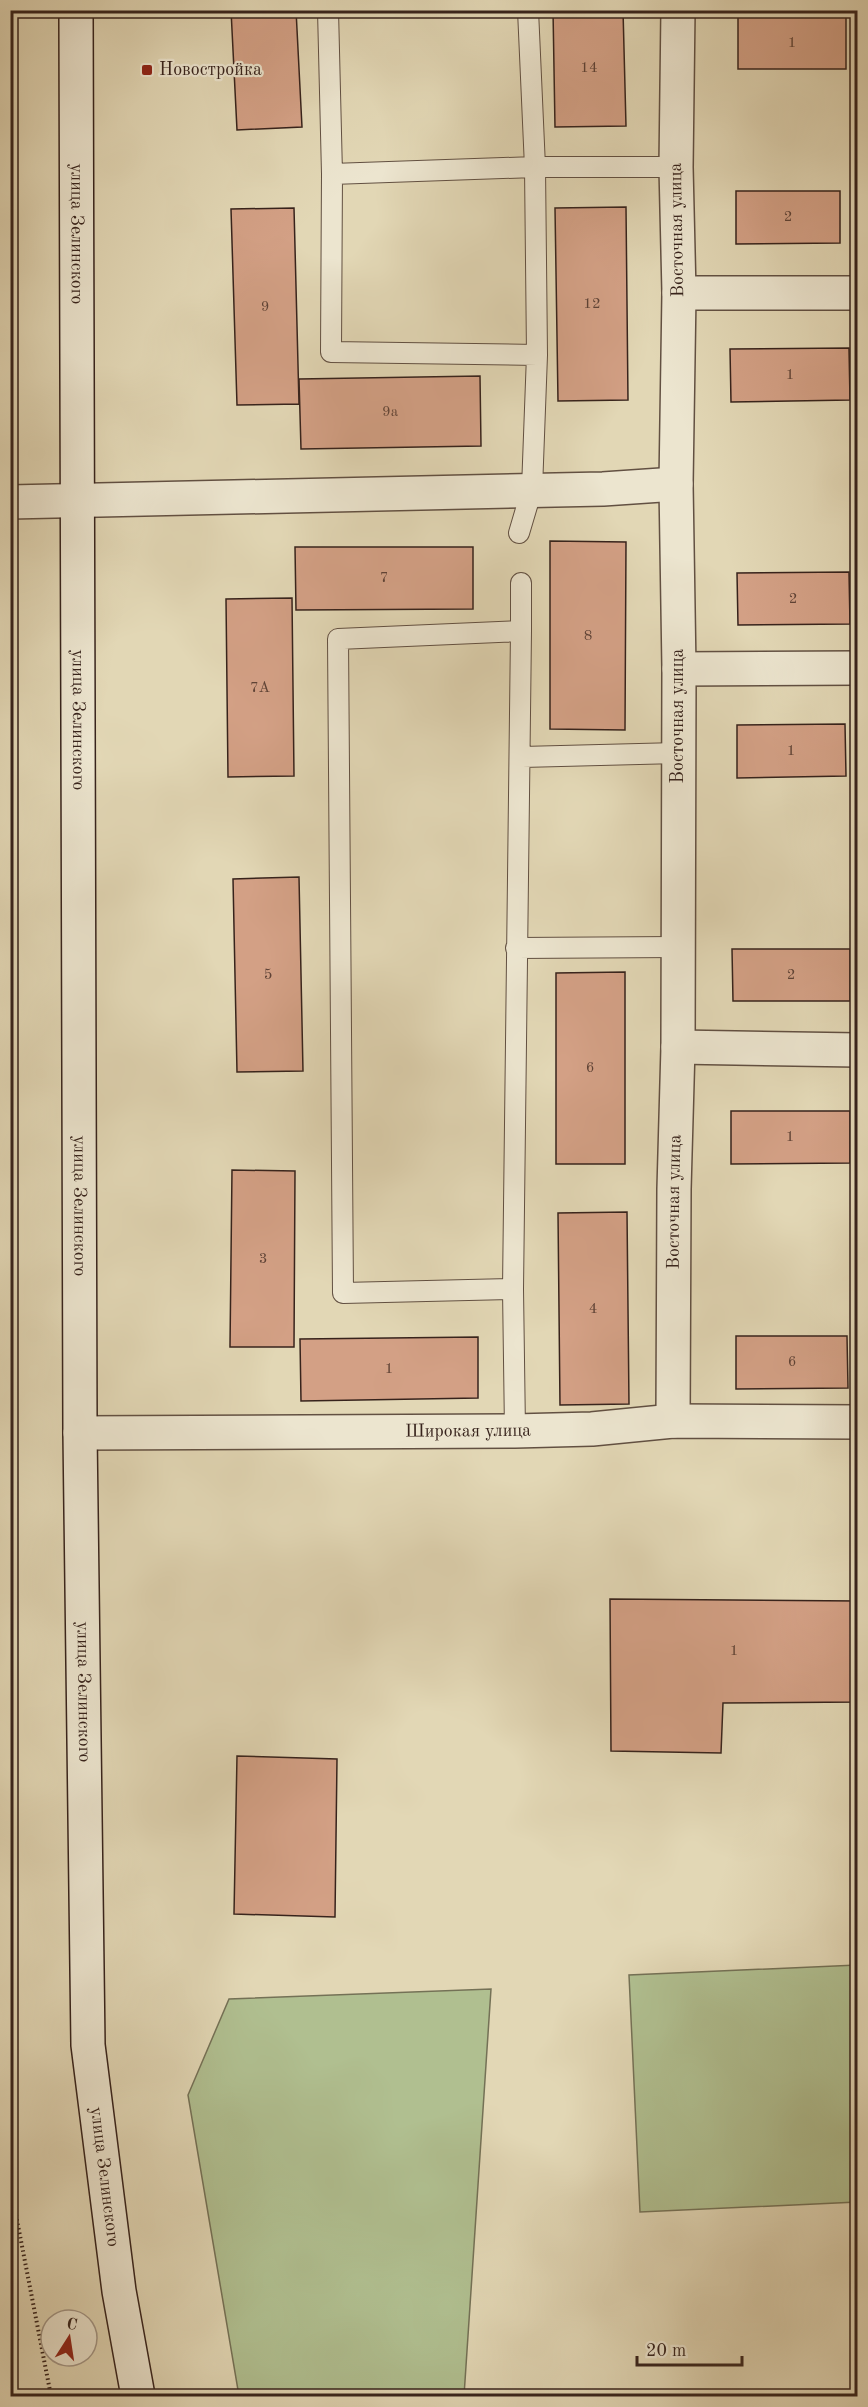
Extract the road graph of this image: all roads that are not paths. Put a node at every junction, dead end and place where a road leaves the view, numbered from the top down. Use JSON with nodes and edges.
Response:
{"nodes":[{"id":1,"x":76,"y":10,"type":"edge"},
{"id":2,"x":328,"y":10,"type":"edge"},
{"id":3,"x":528,"y":10,"type":"edge"},
{"id":4,"x":678,"y":10,"type":"edge"},
{"id":5,"x":536,"y":167,"type":"junction"},
{"id":6,"x":676,"y":167,"type":"junction"},
{"id":7,"x":332,"y":174,"type":"junction"},
{"id":8,"x":679,"y":293,"type":"junction"},
{"id":9,"x":858,"y":293,"type":"edge"},
{"id":10,"x":537,"y":355,"type":"junction"},
{"id":11,"x":676,"y":484,"type":"junction"},
{"id":12,"x":532,"y":489,"type":"junction"},
{"id":13,"x":10,"y":502,"type":"edge"},
{"id":14,"x":78,"y":502,"type":"junction"},
{"id":15,"x":519,"y":533,"type":"dead end"},
{"id":16,"x":521,"y":583,"type":"dead end"},
{"id":17,"x":521,"y":631,"type":"junction"},
{"id":18,"x":858,"y":668,"type":"edge"},
{"id":19,"x":679,"y":669,"type":"junction"},
{"id":20,"x":678,"y":753,"type":"junction"},
{"id":21,"x":522,"y":758,"type":"junction"},
{"id":22,"x":677,"y":946,"type":"junction"},
{"id":23,"x":516,"y":948,"type":"junction"},
{"id":24,"x":678,"y":1047,"type":"junction"},
{"id":25,"x":858,"y":1050,"type":"edge"},
{"id":26,"x":513,"y":1290,"type":"junction"},
{"id":27,"x":673,"y":1421,"type":"junction"},
{"id":28,"x":858,"y":1422,"type":"edge"},
{"id":29,"x":515,"y":1431,"type":"junction"},
{"id":30,"x":80,"y":1433,"type":"junction"},
{"id":31,"x":138,"y":2397,"type":"edge"}],
"edges":[{"from":1,"to":14,"type":"street","name":"улица Зелинского"},
{"from":2,"to":7,"type":"lane"},
{"from":3,"to":5,"type":"lane"},
{"from":4,"to":6,"type":"street","name":"Восточная улица"},
{"from":5,"to":6,"type":"lane"},
{"from":5,"to":7,"type":"lane"},
{"from":5,"to":10,"type":"lane"},
{"from":6,"to":8,"type":"street","name":"Восточная улица"},
{"from":7,"to":10,"type":"lane"},
{"from":8,"to":9,"type":"street"},
{"from":8,"to":11,"type":"street","name":"Восточная улица"},
{"from":10,"to":12,"type":"lane"},
{"from":11,"to":12,"type":"street"},
{"from":11,"to":19,"type":"street","name":"Восточная улица"},
{"from":12,"to":14,"type":"street"},
{"from":12,"to":15,"type":"lane"},
{"from":13,"to":14,"type":"street"},
{"from":14,"to":30,"type":"street","name":"улица Зелинского"},
{"from":16,"to":17,"type":"lane"},
{"from":17,"to":21,"type":"lane"},
{"from":17,"to":26,"type":"lane"},
{"from":18,"to":19,"type":"street"},
{"from":19,"to":20,"type":"street","name":"Восточная улица"},
{"from":20,"to":21,"type":"lane"},
{"from":20,"to":22,"type":"street","name":"Восточная улица"},
{"from":21,"to":23,"type":"lane"},
{"from":22,"to":23,"type":"lane"},
{"from":22,"to":24,"type":"street","name":"Восточная улица"},
{"from":23,"to":26,"type":"lane"},
{"from":24,"to":25,"type":"street"},
{"from":24,"to":27,"type":"street","name":"Восточная улица"},
{"from":26,"to":29,"type":"lane"},
{"from":27,"to":28,"type":"street","name":"Широкая улица"},
{"from":27,"to":29,"type":"street","name":"Широкая улица"},
{"from":29,"to":30,"type":"street","name":"Широкая улица"},
{"from":30,"to":31,"type":"street","name":"улица Зелинского"}]}
